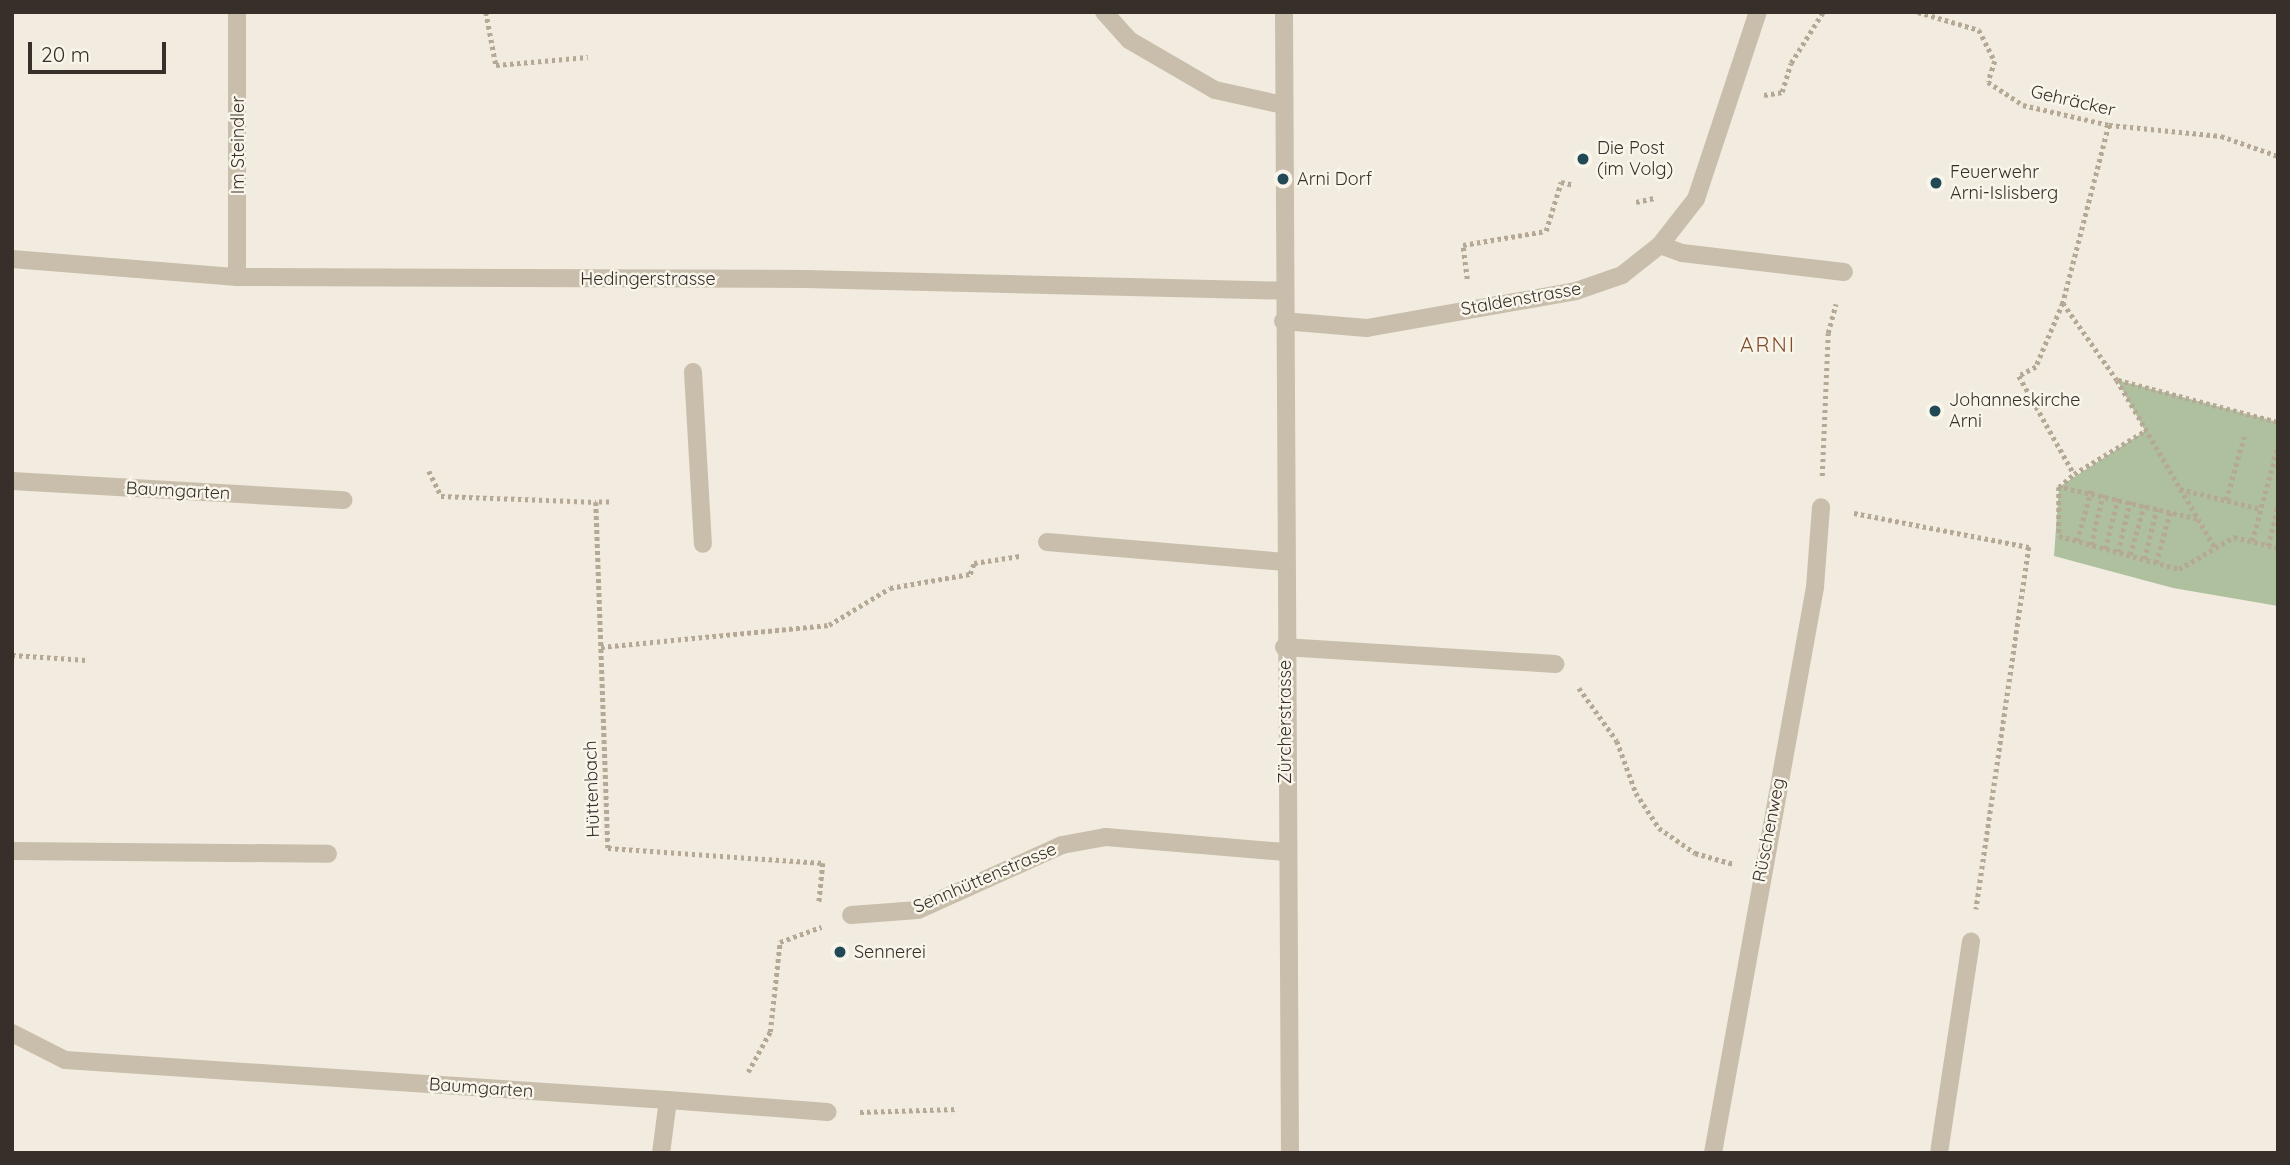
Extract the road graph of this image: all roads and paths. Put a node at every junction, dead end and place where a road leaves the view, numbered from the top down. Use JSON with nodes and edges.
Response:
{"nodes":[{"id":1,"x":237,"y":12,"type":"edge"},
{"id":2,"x":486,"y":12,"type":"edge"},
{"id":3,"x":1104,"y":12,"type":"edge"},
{"id":4,"x":1284,"y":12,"type":"edge"},
{"id":5,"x":1758,"y":12,"type":"edge"},
{"id":6,"x":1823,"y":12,"type":"edge"},
{"id":7,"x":1918,"y":12,"type":"edge"},
{"id":8,"x":588,"y":57,"type":"dead end"},
{"id":9,"x":1737,"y":89,"type":"junction"},
{"id":10,"x":1283,"y":105,"type":"junction"},
{"id":11,"x":2109,"y":125,"type":"junction"},
{"id":12,"x":2278,"y":156,"type":"edge"},
{"id":13,"x":1574,"y":185,"type":"dead end"},
{"id":14,"x":1660,"y":245,"type":"junction"},
{"id":15,"x":12,"y":260,"type":"edge"},
{"id":16,"x":1844,"y":272,"type":"joint"},
{"id":17,"x":237,"y":277,"type":"junction"},
{"id":18,"x":1283,"y":290,"type":"junction"},
{"id":19,"x":2063,"y":303,"type":"junction"},
{"id":20,"x":1471,"y":308,"type":"junction"},
{"id":21,"x":1283,"y":321,"type":"junction"},
{"id":22,"x":693,"y":372,"type":"dead end"},
{"id":23,"x":2117,"y":380,"type":"junction"},
{"id":24,"x":2278,"y":422,"type":"edge"},
{"id":25,"x":2145,"y":431,"type":"junction"},
{"id":26,"x":2244,"y":437,"type":"dead end"},
{"id":27,"x":2278,"y":445,"type":"edge"},
{"id":28,"x":429,"y":471,"type":"dead end"},
{"id":29,"x":2074,"y":474,"type":"junction"},
{"id":30,"x":12,"y":481,"type":"edge"},
{"id":31,"x":2059,"y":487,"type":"junction"},
{"id":32,"x":2180,"y":488,"type":"junction"},
{"id":33,"x":2091,"y":490,"type":"junction"},
{"id":34,"x":2103,"y":494,"type":"junction"},
{"id":35,"x":2118,"y":498,"type":"junction"},
{"id":36,"x":343,"y":500,"type":"dead end"},
{"id":37,"x":2226,"y":500,"type":"junction"},
{"id":38,"x":2130,"y":501,"type":"junction"},
{"id":39,"x":596,"y":502,"type":"junction"},
{"id":40,"x":609,"y":502,"type":"dead end"},
{"id":41,"x":2144,"y":505,"type":"junction"},
{"id":42,"x":2278,"y":506,"type":"edge"},
{"id":43,"x":1821,"y":507,"type":"junction"},
{"id":44,"x":2157,"y":508,"type":"junction"},
{"id":45,"x":2261,"y":509,"type":"junction"},
{"id":46,"x":2170,"y":512,"type":"junction"},
{"id":47,"x":2198,"y":520,"type":"junction"},
{"id":48,"x":2077,"y":541,"type":"junction"},
{"id":49,"x":2252,"y":541,"type":"junction"},
{"id":50,"x":1047,"y":542,"type":"joint"},
{"id":51,"x":703,"y":544,"type":"dead end"},
{"id":52,"x":2091,"y":545,"type":"junction"},
{"id":53,"x":2268,"y":546,"type":"junction"},
{"id":54,"x":2215,"y":548,"type":"junction"},
{"id":55,"x":2278,"y":548,"type":"edge"},
{"id":56,"x":2105,"y":549,"type":"junction"},
{"id":57,"x":2118,"y":552,"type":"junction"},
{"id":58,"x":2130,"y":555,"type":"junction"},
{"id":59,"x":2144,"y":559,"type":"junction"},
{"id":60,"x":1283,"y":562,"type":"junction"},
{"id":61,"x":2156,"y":563,"type":"junction"},
{"id":62,"x":601,"y":647,"type":"junction"},
{"id":63,"x":1284,"y":647,"type":"junction"},
{"id":64,"x":12,"y":655,"type":"edge"},
{"id":65,"x":87,"y":660,"type":"dead end"},
{"id":66,"x":1555,"y":664,"type":"joint"},
{"id":67,"x":12,"y":851,"type":"edge"},
{"id":68,"x":1285,"y":852,"type":"junction"},
{"id":69,"x":328,"y":855,"type":"dead end"},
{"id":70,"x":1761,"y":872,"type":"junction"},
{"id":71,"x":852,"y":915,"type":"joint"},
{"id":72,"x":816,"y":929,"type":"junction"},
{"id":73,"x":1972,"y":942,"type":"joint"},
{"id":74,"x":12,"y":1033,"type":"edge"},
{"id":75,"x":668,"y":1100,"type":"junction"},
{"id":76,"x":736,"y":1105,"type":"junction"},
{"id":77,"x":957,"y":1109,"type":"dead end"},
{"id":78,"x":828,"y":1112,"type":"joint"},
{"id":79,"x":661,"y":1153,"type":"edge"},
{"id":80,"x":1290,"y":1153,"type":"edge"},
{"id":81,"x":1713,"y":1153,"type":"edge"},
{"id":82,"x":1939,"y":1153,"type":"edge"}],
"edges":[{"from":1,"to":17,"type":"street","name":"Im Steindler"},
{"from":2,"to":8,"type":"path"},
{"from":3,"to":10,"type":"street"},
{"from":4,"to":10,"type":"street","name":"Zürcherstrasse"},
{"from":5,"to":9,"type":"street","name":"Staldenstrasse"},
{"from":6,"to":9,"type":"path"},
{"from":7,"to":11,"type":"path","name":"Gehräcker"},
{"from":9,"to":14,"type":"street","name":"Staldenstrasse"},
{"from":10,"to":18,"type":"street","name":"Zürcherstrasse"},
{"from":11,"to":12,"type":"path","name":"Gehräcker"},
{"from":11,"to":19,"type":"path"},
{"from":13,"to":20,"type":"path"},
{"from":14,"to":16,"type":"street"},
{"from":14,"to":20,"type":"street","name":"Staldenstrasse"},
{"from":15,"to":17,"type":"street","name":"Hedingerstrasse"},
{"from":16,"to":43,"type":"path"},
{"from":17,"to":18,"type":"street","name":"Hedingerstrasse"},
{"from":18,"to":21,"type":"street","name":"Zürcherstrasse"},
{"from":19,"to":23,"type":"path"},
{"from":19,"to":29,"type":"path"},
{"from":20,"to":21,"type":"street","name":"Staldenstrasse"},
{"from":21,"to":60,"type":"street","name":"Zürcherstrasse"},
{"from":22,"to":51,"type":"street"},
{"from":23,"to":24,"type":"path"},
{"from":23,"to":25,"type":"path"},
{"from":25,"to":29,"type":"path"},
{"from":25,"to":32,"type":"path"},
{"from":26,"to":37,"type":"path"},
{"from":27,"to":45,"type":"path"},
{"from":28,"to":39,"type":"path"},
{"from":29,"to":31,"type":"path"},
{"from":30,"to":36,"type":"street","name":"Baumgarten"},
{"from":31,"to":33,"type":"path"},
{"from":31,"to":48,"type":"path"},
{"from":32,"to":37,"type":"path"},
{"from":32,"to":47,"type":"path"},
{"from":33,"to":34,"type":"path"},
{"from":33,"to":48,"type":"path"},
{"from":34,"to":35,"type":"path"},
{"from":34,"to":52,"type":"path"},
{"from":35,"to":38,"type":"path"},
{"from":35,"to":56,"type":"path"},
{"from":37,"to":45,"type":"path"},
{"from":38,"to":41,"type":"path"},
{"from":38,"to":57,"type":"path"},
{"from":39,"to":40,"type":"path"},
{"from":39,"to":62,"type":"path","name":"Hüttenbach"},
{"from":41,"to":44,"type":"path"},
{"from":41,"to":58,"type":"path"},
{"from":42,"to":53,"type":"path"},
{"from":43,"to":70,"type":"street","name":"Rüschenweg"},
{"from":43,"to":73,"type":"path"},
{"from":44,"to":46,"type":"path"},
{"from":44,"to":59,"type":"path"},
{"from":45,"to":49,"type":"path"},
{"from":46,"to":47,"type":"path"},
{"from":46,"to":61,"type":"path"},
{"from":47,"to":54,"type":"path"},
{"from":48,"to":52,"type":"path"},
{"from":49,"to":53,"type":"path"},
{"from":49,"to":54,"type":"path"},
{"from":50,"to":60,"type":"street"},
{"from":50,"to":62,"type":"path"},
{"from":52,"to":56,"type":"path"},
{"from":53,"to":55,"type":"path"},
{"from":54,"to":61,"type":"path"},
{"from":56,"to":57,"type":"path"},
{"from":57,"to":58,"type":"path"},
{"from":58,"to":59,"type":"path"},
{"from":59,"to":61,"type":"path"},
{"from":60,"to":63,"type":"street","name":"Zürcherstrasse"},
{"from":62,"to":72,"type":"path","name":"Hüttenbach"},
{"from":63,"to":66,"type":"street"},
{"from":63,"to":68,"type":"street","name":"Zürcherstrasse"},
{"from":64,"to":65,"type":"path"},
{"from":66,"to":70,"type":"path"},
{"from":67,"to":69,"type":"street"},
{"from":68,"to":71,"type":"street","name":"Sennhüttenstrasse"},
{"from":68,"to":80,"type":"street","name":"Zürcherstrasse"},
{"from":70,"to":81,"type":"street","name":"Rüschenweg"},
{"from":71,"to":72,"type":"path"},
{"from":72,"to":76,"type":"path"},
{"from":73,"to":82,"type":"street"},
{"from":74,"to":75,"type":"street","name":"Baumgarten"},
{"from":75,"to":76,"type":"street","name":"Baumgarten"},
{"from":75,"to":79,"type":"street"},
{"from":76,"to":78,"type":"street","name":"Baumgarten"},
{"from":77,"to":78,"type":"path"}]}
